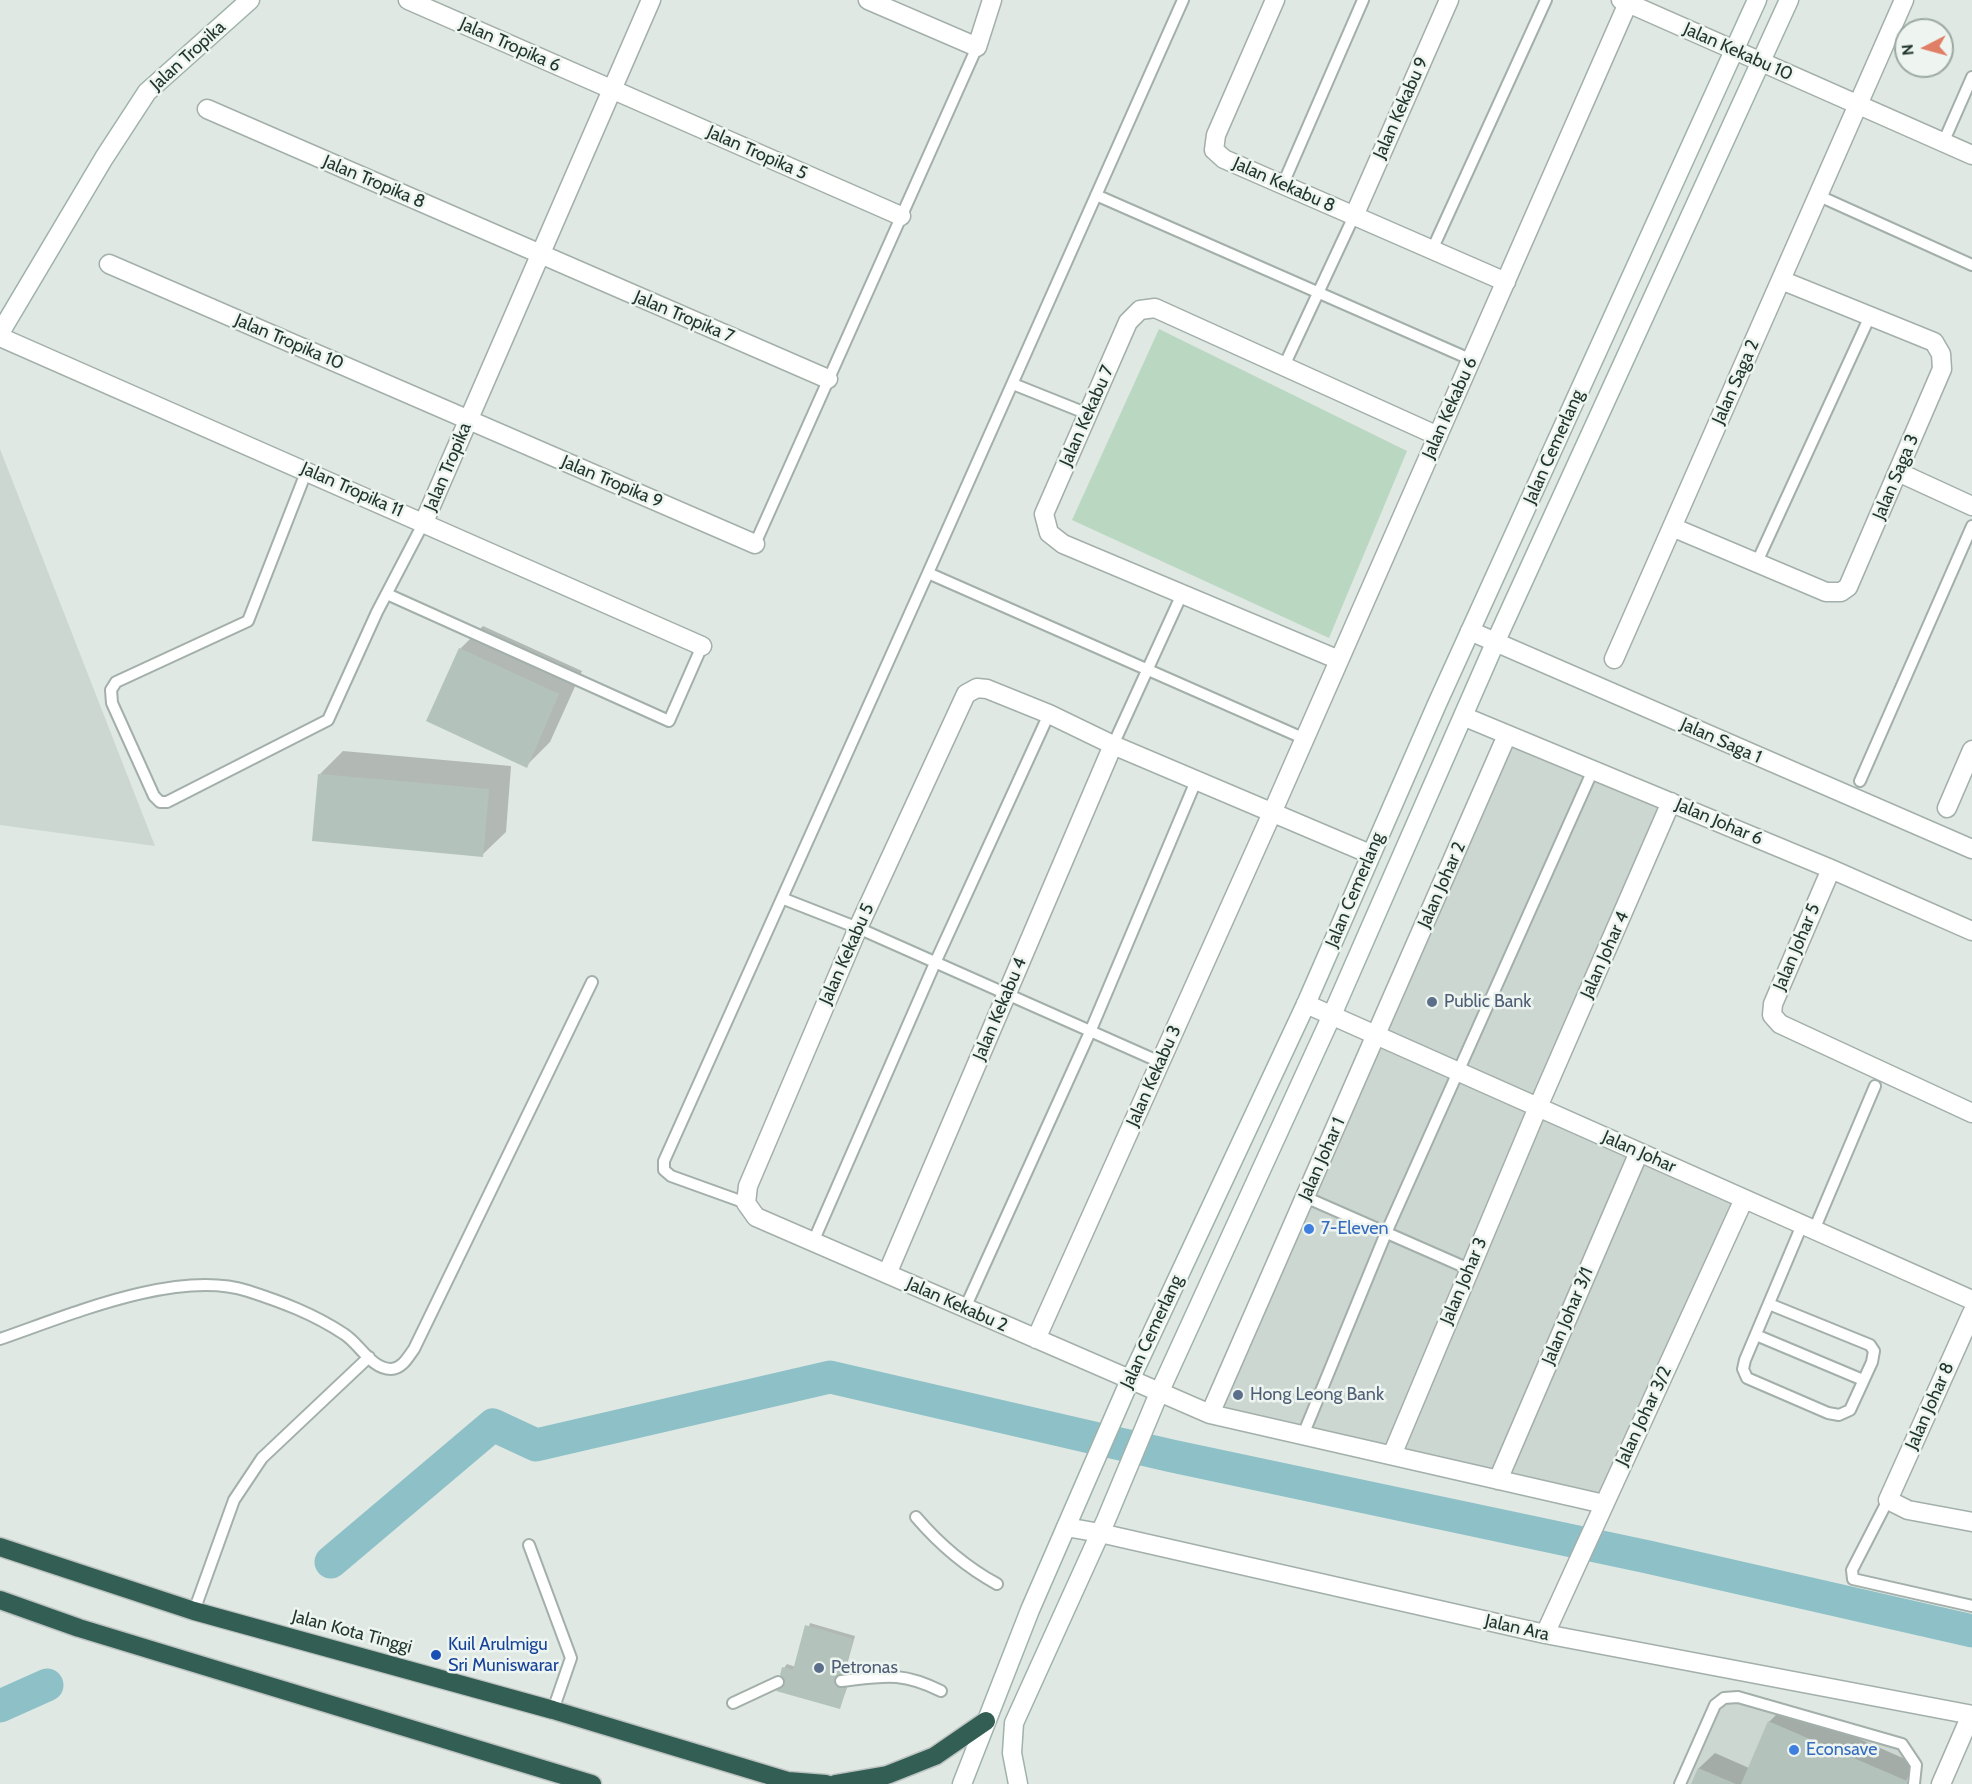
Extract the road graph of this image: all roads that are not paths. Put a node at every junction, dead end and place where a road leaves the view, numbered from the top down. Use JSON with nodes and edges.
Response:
{"nodes":[{"id":1,"x":250,"y":0,"type":"edge"},
{"id":2,"x":408,"y":0,"type":"edge"},
{"id":3,"x":651,"y":0,"type":"edge"},
{"id":4,"x":868,"y":0,"type":"edge"},
{"id":5,"x":992,"y":0,"type":"edge"},
{"id":6,"x":1183,"y":0,"type":"edge"},
{"id":7,"x":1275,"y":0,"type":"edge"},
{"id":8,"x":1363,"y":0,"type":"edge"},
{"id":9,"x":1449,"y":0,"type":"edge"},
{"id":10,"x":1546,"y":0,"type":"edge"},
{"id":11,"x":1756,"y":0,"type":"edge"},
{"id":12,"x":1789,"y":0,"type":"edge"},
{"id":13,"x":1904,"y":0,"type":"edge"},
{"id":14,"x":1626,"y":1,"type":"edge"},
{"id":15,"x":977,"y":47,"type":"junction"},
{"id":16,"x":1734,"y":50,"type":"junction"},
{"id":17,"x":1760,"y":62,"type":"junction"},
{"id":18,"x":1972,"y":77,"type":"edge"},
{"id":19,"x":612,"y":90,"type":"junction"},
{"id":20,"x":1856,"y":105,"type":"junction"},
{"id":21,"x":207,"y":109,"type":"dead end"},
{"id":22,"x":1943,"y":143,"type":"junction"},
{"id":23,"x":1972,"y":155,"type":"edge"},
{"id":24,"x":1283,"y":184,"type":"junction"},
{"id":25,"x":1096,"y":195,"type":"junction"},
{"id":26,"x":1817,"y":195,"type":"junction"},
{"id":27,"x":901,"y":216,"type":"junction"},
{"id":28,"x":1354,"y":216,"type":"junction"},
{"id":29,"x":1432,"y":250,"type":"junction"},
{"id":30,"x":541,"y":254,"type":"junction"},
{"id":31,"x":109,"y":264,"type":"dead end"},
{"id":32,"x":1972,"y":265,"type":"edge"},
{"id":33,"x":1781,"y":280,"type":"junction"},
{"id":34,"x":1506,"y":282,"type":"junction"},
{"id":35,"x":1317,"y":292,"type":"junction"},
{"id":36,"x":1870,"y":316,"type":"junction"},
{"id":37,"x":0,"y":335,"type":"edge"},
{"id":38,"x":1472,"y":360,"type":"junction"},
{"id":39,"x":1284,"y":366,"type":"junction"},
{"id":40,"x":828,"y":379,"type":"junction"},
{"id":41,"x":1013,"y":384,"type":"junction"},
{"id":42,"x":1088,"y":414,"type":"junction"},
{"id":43,"x":468,"y":420,"type":"junction"},
{"id":44,"x":1438,"y":436,"type":"junction"},
{"id":45,"x":307,"y":470,"type":"junction"},
{"id":46,"x":1898,"y":472,"type":"junction"},
{"id":47,"x":1972,"y":506,"type":"edge"},
{"id":48,"x":424,"y":522,"type":"junction"},
{"id":49,"x":1972,"y":526,"type":"edge"},
{"id":50,"x":1672,"y":527,"type":"junction"},
{"id":51,"x":754,"y":544,"type":"joint"},
{"id":52,"x":1757,"y":562,"type":"junction"},
{"id":53,"x":928,"y":573,"type":"junction"},
{"id":54,"x":387,"y":594,"type":"junction"},
{"id":55,"x":1182,"y":594,"type":"junction"},
{"id":56,"x":1470,"y":632,"type":"junction"},
{"id":57,"x":1495,"y":643,"type":"junction"},
{"id":58,"x":702,"y":646,"type":"joint"},
{"id":59,"x":1614,"y":659,"type":"dead end"},
{"id":60,"x":1339,"y":660,"type":"junction"},
{"id":61,"x":1148,"y":668,"type":"junction"},
{"id":62,"x":1049,"y":714,"type":"junction"},
{"id":63,"x":1465,"y":717,"type":"junction"},
{"id":64,"x":1508,"y":735,"type":"junction"},
{"id":65,"x":1305,"y":739,"type":"junction"},
{"id":66,"x":1113,"y":745,"type":"junction"},
{"id":67,"x":1972,"y":750,"type":"edge"},
{"id":68,"x":1593,"y":770,"type":"junction"},
{"id":69,"x":1196,"y":781,"type":"junction"},
{"id":70,"x":1860,"y":781,"type":"dead end"},
{"id":71,"x":1671,"y":802,"type":"junction"},
{"id":72,"x":1947,"y":808,"type":"dead end"},
{"id":73,"x":1272,"y":813,"type":"junction"},
{"id":74,"x":1972,"y":849,"type":"edge"},
{"id":75,"x":1370,"y":854,"type":"junction"},
{"id":76,"x":1831,"y":869,"type":"junction"},
{"id":77,"x":784,"y":899,"type":"junction"},
{"id":78,"x":858,"y":928,"type":"junction"},
{"id":79,"x":1972,"y":931,"type":"edge"},
{"id":80,"x":935,"y":963,"type":"junction"},
{"id":81,"x":592,"y":981,"type":"dead end"},
{"id":82,"x":1006,"y":995,"type":"junction"},
{"id":83,"x":1306,"y":1004,"type":"junction"},
{"id":84,"x":1332,"y":1016,"type":"junction"},
{"id":85,"x":1090,"y":1032,"type":"junction"},
{"id":86,"x":1376,"y":1035,"type":"junction"},
{"id":87,"x":1160,"y":1062,"type":"junction"},
{"id":88,"x":1458,"y":1072,"type":"junction"},
{"id":89,"x":1875,"y":1086,"type":"dead end"},
{"id":90,"x":1538,"y":1107,"type":"junction"},
{"id":91,"x":1972,"y":1113,"type":"edge"},
{"id":92,"x":1639,"y":1152,"type":"junction"},
{"id":93,"x":1305,"y":1197,"type":"junction"},
{"id":94,"x":1744,"y":1199,"type":"junction"},
{"id":95,"x":751,"y":1210,"type":"junction"},
{"id":96,"x":1808,"y":1227,"type":"junction"},
{"id":97,"x":1386,"y":1233,"type":"junction"},
{"id":98,"x":813,"y":1242,"type":"junction"},
{"id":99,"x":1469,"y":1269,"type":"junction"},
{"id":100,"x":887,"y":1274,"type":"junction"},
{"id":101,"x":1972,"y":1300,"type":"edge"},
{"id":102,"x":1769,"y":1304,"type":"junction"},
{"id":103,"x":965,"y":1308,"type":"junction"},
{"id":104,"x":1972,"y":1313,"type":"edge"},
{"id":105,"x":1756,"y":1335,"type":"junction"},
{"id":106,"x":0,"y":1339,"type":"edge"},
{"id":107,"x":1036,"y":1339,"type":"junction"},
{"id":108,"x":369,"y":1357,"type":"junction"},
{"id":109,"x":1130,"y":1380,"type":"junction"},
{"id":110,"x":1863,"y":1380,"type":"junction"},
{"id":111,"x":1156,"y":1400,"type":"junction"},
{"id":112,"x":1210,"y":1414,"type":"junction"},
{"id":113,"x":1304,"y":1435,"type":"junction"},
{"id":114,"x":1392,"y":1455,"type":"junction"},
{"id":115,"x":1498,"y":1480,"type":"junction"},
{"id":116,"x":1888,"y":1500,"type":"junction"},
{"id":117,"x":1604,"y":1504,"type":"junction"},
{"id":118,"x":916,"y":1517,"type":"dead end"},
{"id":119,"x":1972,"y":1522,"type":"edge"},
{"id":120,"x":1066,"y":1527,"type":"junction"},
{"id":121,"x":1103,"y":1527,"type":"junction"},
{"id":122,"x":529,"y":1545,"type":"dead end"},
{"id":123,"x":0,"y":1547,"type":"edge"},
{"id":124,"x":997,"y":1584,"type":"dead end"},
{"id":125,"x":0,"y":1600,"type":"edge"},
{"id":126,"x":1972,"y":1606,"type":"edge"},
{"id":127,"x":194,"y":1611,"type":"junction"},
{"id":128,"x":1545,"y":1634,"type":"junction"},
{"id":129,"x":842,"y":1681,"type":"dead end"},
{"id":130,"x":778,"y":1682,"type":"dead end"},
{"id":131,"x":941,"y":1691,"type":"dead end"},
{"id":132,"x":733,"y":1703,"type":"dead end"},
{"id":133,"x":553,"y":1710,"type":"junction"},
{"id":134,"x":1971,"y":1715,"type":"edge"},
{"id":135,"x":986,"y":1721,"type":"junction"},
{"id":136,"x":793,"y":1782,"type":"edge"},
{"id":137,"x":592,"y":1784,"type":"edge"},
{"id":138,"x":826,"y":1784,"type":"edge"},
{"id":139,"x":835,"y":1784,"type":"edge"},
{"id":140,"x":962,"y":1784,"type":"edge"},
{"id":141,"x":1018,"y":1784,"type":"edge"},
{"id":142,"x":1680,"y":1784,"type":"edge"},
{"id":143,"x":1914,"y":1784,"type":"edge"},
{"id":144,"x":1941,"y":1784,"type":"edge"}],
"edges":[{"from":1,"to":37,"type":"street","name":"Jalan Tropika"},
{"from":2,"to":19,"type":"street","name":"Jalan Tropika 6"},
{"from":3,"to":19,"type":"street","name":"Jalan Tropika"},
{"from":4,"to":15,"type":"street"},
{"from":5,"to":15,"type":"street"},
{"from":6,"to":25,"type":"lane"},
{"from":7,"to":24,"type":"street","name":"Jalan Kekabu 8"},
{"from":8,"to":24,"type":"lane"},
{"from":9,"to":28,"type":"street","name":"Jalan Kekabu 9"},
{"from":10,"to":29,"type":"lane"},
{"from":11,"to":16,"type":"street","name":"Jalan Cemerlang"},
{"from":12,"to":17,"type":"street","name":"Jalan Cemerlang"},
{"from":13,"to":20,"type":"street","name":"Jalan Saga 2"},
{"from":14,"to":16,"type":"street","name":"Jalan Kekabu 10"},
{"from":14,"to":34,"type":"street","name":"Jalan Kekabu 6"},
{"from":15,"to":27,"type":"lane"},
{"from":16,"to":17,"type":"street","name":"Jalan Kekabu 10"},
{"from":16,"to":56,"type":"street","name":"Jalan Cemerlang"},
{"from":17,"to":20,"type":"street","name":"Jalan Kekabu 10"},
{"from":17,"to":57,"type":"street","name":"Jalan Cemerlang"},
{"from":18,"to":22,"type":"lane"},
{"from":19,"to":27,"type":"street","name":"Jalan Tropika 5"},
{"from":19,"to":30,"type":"street","name":"Jalan Tropika"},
{"from":20,"to":22,"type":"street","name":"Jalan Kekabu 10"},
{"from":20,"to":26,"type":"street","name":"Jalan Saga 2"},
{"from":21,"to":30,"type":"street","name":"Jalan Tropika 8"},
{"from":22,"to":23,"type":"street","name":"Jalan Kekabu 10"},
{"from":24,"to":28,"type":"street","name":"Jalan Kekabu 8"},
{"from":25,"to":35,"type":"lane"},
{"from":25,"to":41,"type":"lane"},
{"from":26,"to":32,"type":"lane"},
{"from":26,"to":33,"type":"street","name":"Jalan Saga 2"},
{"from":27,"to":40,"type":"lane"},
{"from":28,"to":29,"type":"street","name":"Jalan Kekabu 8"},
{"from":28,"to":35,"type":"lane"},
{"from":29,"to":34,"type":"street","name":"Jalan Kekabu 8"},
{"from":30,"to":40,"type":"street","name":"Jalan Tropika 7"},
{"from":30,"to":43,"type":"street","name":"Jalan Tropika"},
{"from":31,"to":43,"type":"street","name":"Jalan Tropika 10"},
{"from":33,"to":36,"type":"street","name":"Jalan Saga 3"},
{"from":33,"to":50,"type":"street","name":"Jalan Saga 2"},
{"from":34,"to":38,"type":"street","name":"Jalan Kekabu 6"},
{"from":35,"to":38,"type":"lane"},
{"from":35,"to":39,"type":"lane"},
{"from":36,"to":46,"type":"street","name":"Jalan Saga 3"},
{"from":36,"to":52,"type":"lane"},
{"from":37,"to":45,"type":"street","name":"Jalan Tropika 11"},
{"from":38,"to":44,"type":"street","name":"Jalan Kekabu 6"},
{"from":39,"to":42,"type":"street","name":"Jalan Kekabu 7"},
{"from":39,"to":44,"type":"street","name":"Jalan Kekabu 7"},
{"from":40,"to":51,"type":"lane"},
{"from":41,"to":42,"type":"lane"},
{"from":41,"to":53,"type":"lane"},
{"from":42,"to":55,"type":"street","name":"Jalan Kekabu 7"},
{"from":43,"to":48,"type":"street","name":"Jalan Tropika"},
{"from":43,"to":51,"type":"street","name":"Jalan Tropika 9"},
{"from":44,"to":60,"type":"street","name":"Jalan Kekabu 6"},
{"from":45,"to":48,"type":"street","name":"Jalan Tropika 11"},
{"from":45,"to":54,"type":"lane","name":"Jalan Tropika"},
{"from":46,"to":47,"type":"street"},
{"from":46,"to":52,"type":"street","name":"Jalan Saga 3"},
{"from":48,"to":54,"type":"lane","name":"Jalan Tropika"},
{"from":48,"to":58,"type":"street","name":"Jalan Tropika 11"},
{"from":49,"to":70,"type":"lane"},
{"from":50,"to":52,"type":"street","name":"Jalan Saga 3"},
{"from":50,"to":59,"type":"street","name":"Jalan Saga 2"},
{"from":53,"to":61,"type":"lane"},
{"from":53,"to":77,"type":"lane"},
{"from":54,"to":58,"type":"lane"},
{"from":55,"to":60,"type":"street","name":"Jalan Kekabu 7"},
{"from":55,"to":61,"type":"lane"},
{"from":56,"to":57,"type":"street","name":"Jalan Saga 1"},
{"from":56,"to":75,"type":"street","name":"Jalan Cemerlang"},
{"from":57,"to":63,"type":"street","name":"Jalan Cemerlang"},
{"from":57,"to":74,"type":"street","name":"Jalan Saga 1"},
{"from":60,"to":65,"type":"street","name":"Jalan Kekabu 6"},
{"from":61,"to":65,"type":"lane"},
{"from":61,"to":66,"type":"lane"},
{"from":62,"to":66,"type":"street"},
{"from":62,"to":78,"type":"street","name":"Jalan Kekabu 5"},
{"from":62,"to":80,"type":"lane"},
{"from":63,"to":64,"type":"street","name":"Jalan Johar 6"},
{"from":63,"to":84,"type":"street","name":"Jalan Cemerlang"},
{"from":64,"to":68,"type":"street","name":"Jalan Johar 6"},
{"from":64,"to":86,"type":"street","name":"Jalan Johar 2"},
{"from":65,"to":73,"type":"street","name":"Jalan Kekabu 6"},
{"from":66,"to":69,"type":"street"},
{"from":66,"to":82,"type":"street","name":"Jalan Kekabu 4"},
{"from":67,"to":72,"type":"street"},
{"from":68,"to":71,"type":"street","name":"Jalan Johar 6"},
{"from":68,"to":88,"type":"lane"},
{"from":69,"to":73,"type":"street"},
{"from":69,"to":85,"type":"lane"},
{"from":71,"to":76,"type":"street","name":"Jalan Johar 6"},
{"from":71,"to":90,"type":"street","name":"Jalan Johar 4"},
{"from":73,"to":75,"type":"street"},
{"from":73,"to":87,"type":"street","name":"Jalan Kekabu 3"},
{"from":75,"to":83,"type":"street","name":"Jalan Cemerlang"},
{"from":76,"to":79,"type":"street","name":"Jalan Johar 6"},
{"from":76,"to":91,"type":"street","name":"Jalan Johar 5"},
{"from":77,"to":78,"type":"lane"},
{"from":77,"to":95,"type":"lane"},
{"from":78,"to":80,"type":"lane"},
{"from":78,"to":95,"type":"street","name":"Jalan Kekabu 5"},
{"from":80,"to":82,"type":"lane"},
{"from":80,"to":98,"type":"lane"},
{"from":81,"to":108,"type":"lane"},
{"from":82,"to":85,"type":"lane"},
{"from":82,"to":100,"type":"street","name":"Jalan Kekabu 4"},
{"from":83,"to":84,"type":"street","name":"Jalan Johar"},
{"from":83,"to":109,"type":"street","name":"Jalan Cemerlang"},
{"from":84,"to":86,"type":"street","name":"Jalan Johar"},
{"from":84,"to":111,"type":"street","name":"Jalan Cemerlang"},
{"from":85,"to":87,"type":"lane"},
{"from":85,"to":103,"type":"lane"},
{"from":86,"to":88,"type":"street","name":"Jalan Johar"},
{"from":86,"to":93,"type":"street","name":"Jalan Johar 1"},
{"from":87,"to":107,"type":"street","name":"Jalan Kekabu 3"},
{"from":88,"to":90,"type":"street","name":"Jalan Johar"},
{"from":88,"to":97,"type":"lane"},
{"from":89,"to":96,"type":"lane"},
{"from":90,"to":92,"type":"street","name":"Jalan Johar"},
{"from":90,"to":99,"type":"street","name":"Jalan Johar 3"},
{"from":92,"to":94,"type":"street","name":"Jalan Johar"},
{"from":92,"to":115,"type":"street","name":"Jalan Johar 3/1"},
{"from":93,"to":97,"type":"lane"},
{"from":93,"to":112,"type":"street","name":"Jalan Johar 1"},
{"from":94,"to":96,"type":"street","name":"Jalan Johar"},
{"from":94,"to":117,"type":"street","name":"Jalan Johar 3/2"},
{"from":95,"to":98,"type":"street","name":"Jalan Kekabu 2"},
{"from":96,"to":101,"type":"street","name":"Jalan Johar"},
{"from":96,"to":102,"type":"lane"},
{"from":97,"to":99,"type":"lane"},
{"from":97,"to":113,"type":"lane"},
{"from":98,"to":100,"type":"street","name":"Jalan Kekabu 2"},
{"from":99,"to":114,"type":"street","name":"Jalan Johar 3"},
{"from":100,"to":103,"type":"street","name":"Jalan Kekabu 2"},
{"from":102,"to":105,"type":"lane"},
{"from":102,"to":110,"type":"lane"},
{"from":103,"to":107,"type":"street","name":"Jalan Kekabu 2"},
{"from":104,"to":116,"type":"street","name":"Jalan Johar 8"},
{"from":105,"to":110,"type":"lane"},
{"from":105,"to":110,"type":"lane"},
{"from":106,"to":108,"type":"lane"},
{"from":107,"to":109,"type":"street","name":"Jalan Kekabu 2"},
{"from":108,"to":127,"type":"lane"},
{"from":109,"to":111,"type":"street","name":"Jalan Kekabu 2"},
{"from":109,"to":120,"type":"street","name":"Jalan Cemerlang"},
{"from":111,"to":112,"type":"street"},
{"from":111,"to":121,"type":"street","name":"Jalan Cemerlang"},
{"from":112,"to":113,"type":"street"},
{"from":113,"to":114,"type":"street"},
{"from":114,"to":115,"type":"street"},
{"from":115,"to":117,"type":"street"},
{"from":116,"to":119,"type":"street"},
{"from":116,"to":126,"type":"lane"},
{"from":117,"to":128,"type":"street","name":"Jalan Johar 3/2"},
{"from":118,"to":124,"type":"lane"},
{"from":120,"to":121,"type":"street","name":"Jalan Ara"},
{"from":120,"to":135,"type":"street","name":"Jalan Cemerlang"},
{"from":121,"to":128,"type":"street","name":"Jalan Ara"},
{"from":121,"to":141,"type":"street","name":"Jalan Cemerlang"},
{"from":122,"to":133,"type":"lane"},
{"from":123,"to":127,"type":"highway","name":"Jalan Kota Tinggi"},
{"from":125,"to":137,"type":"highway"},
{"from":127,"to":133,"type":"highway","name":"Jalan Kota Tinggi"},
{"from":128,"to":134,"type":"street","name":"Jalan Ara"},
{"from":129,"to":131,"type":"lane"},
{"from":130,"to":132,"type":"lane"},
{"from":133,"to":136,"type":"highway","name":"Jalan Kota Tinggi"},
{"from":134,"to":144,"type":"street"},
{"from":135,"to":139,"type":"highway"},
{"from":135,"to":140,"type":"street","name":"Jalan Cemerlang"},
{"from":136,"to":138,"type":"highway","name":"Jalan Kota Tinggi"},
{"from":142,"to":143,"type":"lane"}]}
